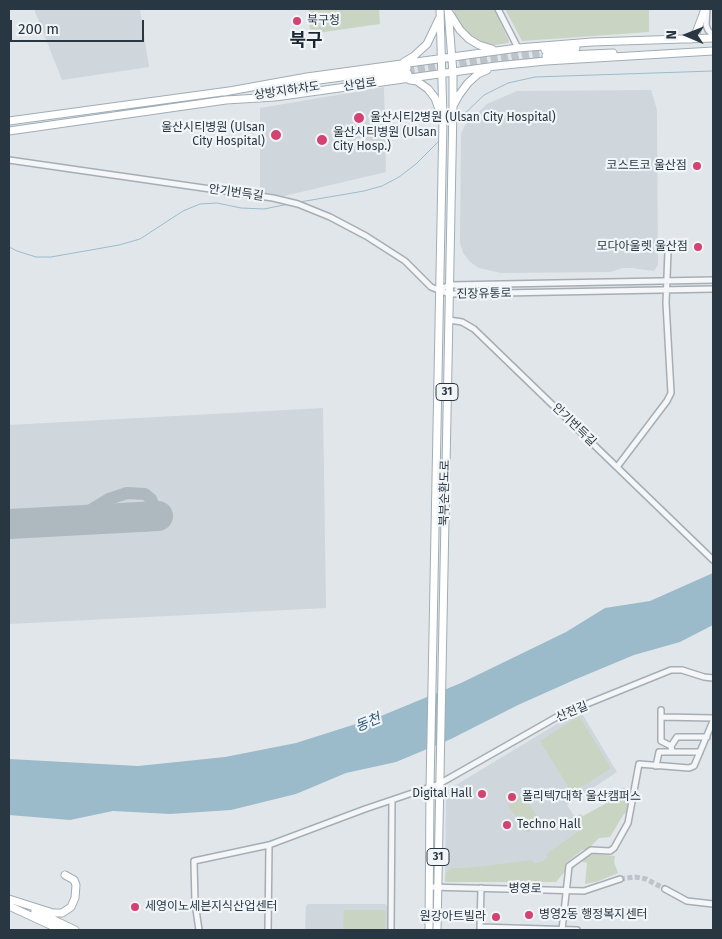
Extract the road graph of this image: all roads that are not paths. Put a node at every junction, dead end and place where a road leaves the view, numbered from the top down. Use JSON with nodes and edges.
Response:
{"nodes":[{"id":1,"x":448,"y":9,"type":"edge"},
{"id":2,"x":498,"y":9,"type":"edge"},
{"id":3,"x":706,"y":9,"type":"edge"},
{"id":4,"x":440,"y":12,"type":"edge"},
{"id":5,"x":691,"y":39,"type":"junction"},
{"id":6,"x":713,"y":39,"type":"edge"},
{"id":7,"x":518,"y":48,"type":"junction"},
{"id":8,"x":502,"y":50,"type":"junction"},
{"id":9,"x":713,"y":50,"type":"edge"},
{"id":10,"x":452,"y":56,"type":"junction"},
{"id":11,"x":442,"y":58,"type":"junction"},
{"id":12,"x":399,"y":64,"type":"junction"},
{"id":13,"x":496,"y":66,"type":"junction"},
{"id":14,"x":453,"y":73,"type":"junction"},
{"id":15,"x":407,"y":74,"type":"junction"},
{"id":16,"x":442,"y":74,"type":"junction"},
{"id":17,"x":224,"y":92,"type":"junction"},
{"id":18,"x":453,"y":109,"type":"junction"},
{"id":19,"x":9,"y":121,"type":"edge"},
{"id":20,"x":443,"y":121,"type":"junction"},
{"id":21,"x":9,"y":131,"type":"edge"},
{"id":22,"x":9,"y":160,"type":"edge"},
{"id":23,"x":668,"y":251,"type":"dead end"},
{"id":24,"x":713,"y":280,"type":"edge"},
{"id":25,"x":668,"y":281,"type":"junction"},
{"id":26,"x":450,"y":285,"type":"junction"},
{"id":27,"x":713,"y":288,"type":"edge"},
{"id":28,"x":440,"y":289,"type":"junction"},
{"id":29,"x":667,"y":290,"type":"junction"},
{"id":30,"x":450,"y":294,"type":"junction"},
{"id":31,"x":449,"y":320,"type":"junction"},
{"id":32,"x":617,"y":467,"type":"junction"},
{"id":33,"x":713,"y":560,"type":"edge"},
{"id":34,"x":713,"y":678,"type":"edge"},
{"id":35,"x":661,"y":710,"type":"dead end"},
{"id":36,"x":661,"y":717,"type":"junction"},
{"id":37,"x":713,"y":719,"type":"edge"},
{"id":38,"x":706,"y":737,"type":"junction"},
{"id":39,"x":672,"y":749,"type":"junction"},
{"id":40,"x":700,"y":752,"type":"junction"},
{"id":41,"x":656,"y":766,"type":"junction"},
{"id":42,"x":439,"y":784,"type":"junction"},
{"id":43,"x":430,"y":788,"type":"junction"},
{"id":44,"x":392,"y":800,"type":"junction"},
{"id":45,"x":269,"y":846,"type":"junction"},
{"id":46,"x":65,"y":875,"type":"dead end"},
{"id":47,"x":620,"y":878,"type":"tunnel mouth"},
{"id":48,"x":429,"y":888,"type":"junction"},
{"id":49,"x":438,"y":888,"type":"junction"},
{"id":50,"x":481,"y":888,"type":"junction"},
{"id":51,"x":664,"y":889,"type":"tunnel mouth"},
{"id":52,"x":566,"y":890,"type":"junction"},
{"id":53,"x":9,"y":900,"type":"edge"},
{"id":54,"x":713,"y":904,"type":"edge"},
{"id":55,"x":9,"y":906,"type":"edge"},
{"id":56,"x":480,"y":929,"type":"edge"},
{"id":57,"x":61,"y":930,"type":"edge"},
{"id":58,"x":75,"y":930,"type":"edge"},
{"id":59,"x":199,"y":930,"type":"edge"},
{"id":60,"x":268,"y":930,"type":"edge"},
{"id":61,"x":391,"y":930,"type":"edge"},
{"id":62,"x":428,"y":930,"type":"edge"},
{"id":63,"x":437,"y":930,"type":"edge"},
{"id":64,"x":562,"y":930,"type":"edge"},
{"id":65,"x":577,"y":930,"type":"edge"}],
"edges":[{"from":1,"to":8,"type":"main road"},
{"from":1,"to":10,"type":"main road","name":"북부순환도로"},
{"from":2,"to":7,"type":"street"},
{"from":3,"to":5,"type":"main road"},
{"from":3,"to":6,"type":"street"},
{"from":4,"to":11,"type":"main road","number":"31"},
{"from":4,"to":12,"type":"main road"},
{"from":5,"to":6,"type":"main road","name":"산업로"},
{"from":5,"to":7,"type":"main road","name":"산업로"},
{"from":6,"to":9,"type":"main road","name":"산업로"},
{"from":7,"to":8,"type":"main road","name":"산업로"},
{"from":8,"to":10,"type":"main road","name":"산업로"},
{"from":9,"to":13,"type":"main road","name":"산업로"},
{"from":10,"to":11,"type":"main road","name":"산업로"},
{"from":10,"to":14,"type":"main road","name":"북부순환도로"},
{"from":11,"to":12,"type":"main road","name":"산업로"},
{"from":11,"to":16,"type":"main road","name":"북부순환도로","number":"31"},
{"from":12,"to":17,"type":"main road","name":"산업로"},
{"from":13,"to":14,"type":"main road","name":"산업로"},
{"from":13,"to":18,"type":"main road"},
{"from":14,"to":16,"type":"main road","name":"산업로"},
{"from":14,"to":18,"type":"main road","name":"북부순환도로"},
{"from":15,"to":16,"type":"main road","name":"산업로"},
{"from":15,"to":17,"type":"main road","name":"산업로"},
{"from":15,"to":20,"type":"main road"},
{"from":15,"to":21,"type":"main road","name":"산업로"},
{"from":16,"to":20,"type":"main road","name":"북부순환도로","number":"31"},
{"from":17,"to":19,"type":"main road","name":"산업로"},
{"from":18,"to":26,"type":"main road","name":"북부순환도로","number":"31"},
{"from":20,"to":28,"type":"main road","name":"북부순환도로","number":"31"},
{"from":22,"to":28,"type":"street","name":"안기번득길"},
{"from":23,"to":25,"type":"street"},
{"from":24,"to":25,"type":"street","name":"진장유통로"},
{"from":25,"to":26,"type":"street","name":"진장유통로"},
{"from":25,"to":29,"type":"street"},
{"from":26,"to":28,"type":"street","name":"진장유통로"},
{"from":26,"to":30,"type":"main road","name":"북부순환도로","number":"31"},
{"from":27,"to":29,"type":"street","name":"진장유통로"},
{"from":28,"to":30,"type":"street","name":"진장유통로"},
{"from":28,"to":43,"type":"main road","name":"북부순환도로","number":"31"},
{"from":29,"to":30,"type":"street","name":"진장유통로"},
{"from":29,"to":32,"type":"street"},
{"from":30,"to":31,"type":"main road","name":"북부순환도로","number":"31"},
{"from":31,"to":32,"type":"street","name":"안기번득길"},
{"from":31,"to":42,"type":"main road","name":"북부순환도로","number":"31"},
{"from":32,"to":33,"type":"street","name":"안기번득길"},
{"from":34,"to":42,"type":"street","name":"산전길"},
{"from":35,"to":36,"type":"street"},
{"from":36,"to":37,"type":"street"},
{"from":36,"to":39,"type":"street"},
{"from":37,"to":38,"type":"street"},
{"from":38,"to":39,"type":"street"},
{"from":38,"to":40,"type":"street"},
{"from":39,"to":40,"type":"street"},
{"from":39,"to":41,"type":"street"},
{"from":40,"to":41,"type":"street"},
{"from":41,"to":52,"type":"street"},
{"from":42,"to":43,"type":"street","name":"산전길"},
{"from":42,"to":49,"type":"main road","name":"북부순환도로","number":"31"},
{"from":43,"to":44,"type":"street","name":"산전길"},
{"from":43,"to":48,"type":"main road","name":"북부순환도로","number":"31"},
{"from":44,"to":45,"type":"street","name":"산전길"},
{"from":44,"to":61,"type":"street"},
{"from":45,"to":59,"type":"street","name":"산전길"},
{"from":45,"to":60,"type":"street"},
{"from":46,"to":53,"type":"main road"},
{"from":47,"to":52,"type":"street","name":"병영로"},
{"from":48,"to":49,"type":"street","name":"병영로"},
{"from":48,"to":62,"type":"main road","name":"북부순환도로","number":"31"},
{"from":49,"to":50,"type":"street","name":"병영로"},
{"from":49,"to":63,"type":"main road","name":"북부순환도로","number":"31"},
{"from":50,"to":52,"type":"street","name":"병영로"},
{"from":50,"to":56,"type":"street"},
{"from":51,"to":54,"type":"street"},
{"from":52,"to":64,"type":"street"},
{"from":53,"to":58,"type":"main road"},
{"from":55,"to":57,"type":"main road"},
{"from":56,"to":64,"type":"street"},
{"from":64,"to":65,"type":"street"}]}
